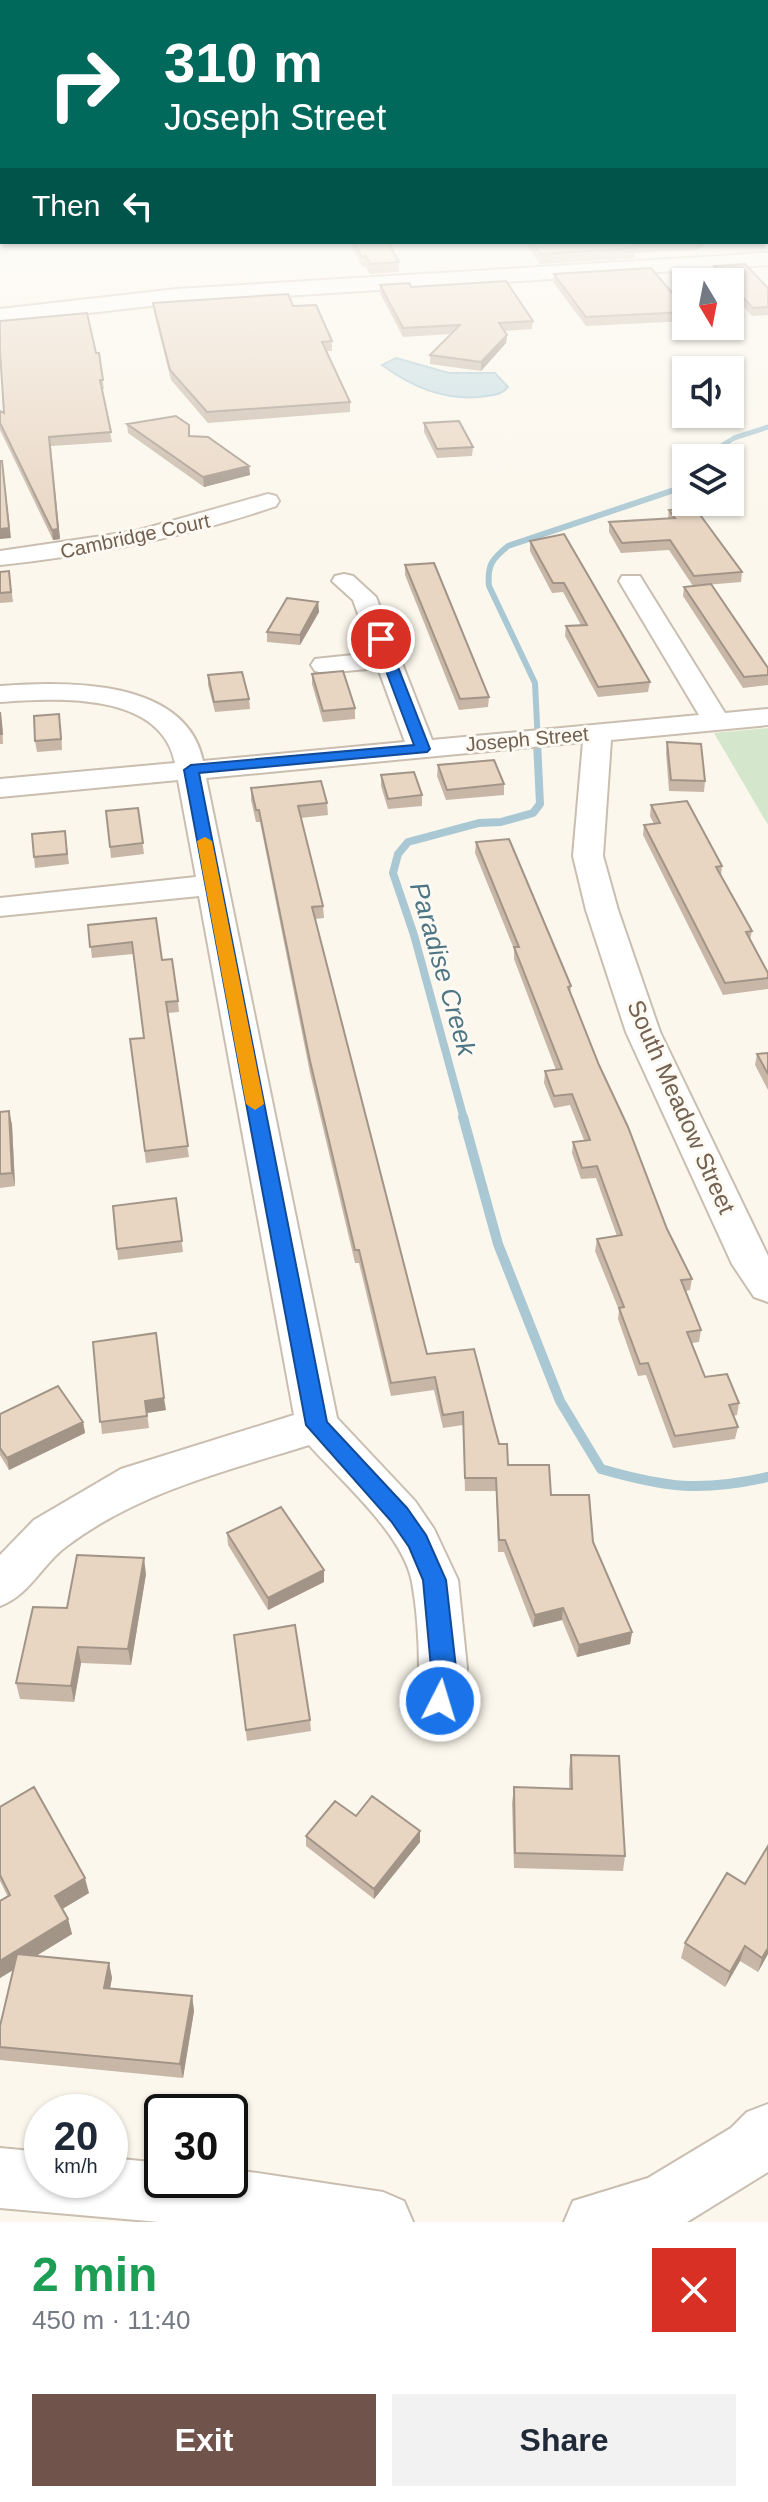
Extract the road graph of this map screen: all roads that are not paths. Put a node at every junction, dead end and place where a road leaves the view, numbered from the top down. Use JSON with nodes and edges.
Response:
{"nodes":[{"id":1,"x":268,"y":501,"type":"dead end"},
{"id":2,"x":0,"y":558,"type":"edge"},
{"id":3,"x":344,"y":581,"type":"dead end"},
{"id":4,"x":631,"y":581,"type":"dead end"},
{"id":5,"x":389,"y":659,"type":"junction"},
{"id":6,"x":324,"y":665,"type":"dead end"},
{"id":7,"x":0,"y":694,"type":"edge"},
{"id":8,"x":768,"y":717,"type":"edge"},
{"id":9,"x":717,"y":722,"type":"junction"},
{"id":10,"x":598,"y":733,"type":"junction"},
{"id":11,"x":422,"y":749,"type":"junction"},
{"id":12,"x":191,"y":770,"type":"junction"},
{"id":13,"x":0,"y":788,"type":"edge"},
{"id":14,"x":213,"y":885,"type":"junction"},
{"id":15,"x":0,"y":907,"type":"edge"},
{"id":16,"x":768,"y":1287,"type":"edge"},
{"id":17,"x":317,"y":1425,"type":"junction"},
{"id":18,"x":0,"y":1586,"type":"edge"},
{"id":19,"x":440,"y":1701,"type":"dead end"},
{"id":20,"x":768,"y":2133,"type":"edge"},
{"id":21,"x":0,"y":2178,"type":"edge"},
{"id":22,"x":383,"y":2222,"type":"edge"},
{"id":23,"x":594,"y":2222,"type":"edge"}],
"edges":[{"from":1,"to":2,"type":"street","name":"Cambridge Court"},
{"from":3,"to":5,"type":"street"},
{"from":4,"to":9,"type":"street"},
{"from":5,"to":6,"type":"street"},
{"from":5,"to":11,"type":"street"},
{"from":7,"to":12,"type":"street"},
{"from":8,"to":9,"type":"street","name":"Joseph Street"},
{"from":9,"to":10,"type":"street","name":"Joseph Street"},
{"from":10,"to":11,"type":"street","name":"Joseph Street"},
{"from":10,"to":16,"type":"street","name":"South Meadow Street"},
{"from":11,"to":12,"type":"street","name":"Joseph Street"},
{"from":12,"to":13,"type":"street","name":"Joseph Street"},
{"from":12,"to":14,"type":"street"},
{"from":14,"to":15,"type":"street"},
{"from":14,"to":17,"type":"street"},
{"from":17,"to":18,"type":"street"},
{"from":17,"to":19,"type":"street"},
{"from":20,"to":23,"type":"street"},
{"from":21,"to":22,"type":"street"}]}
